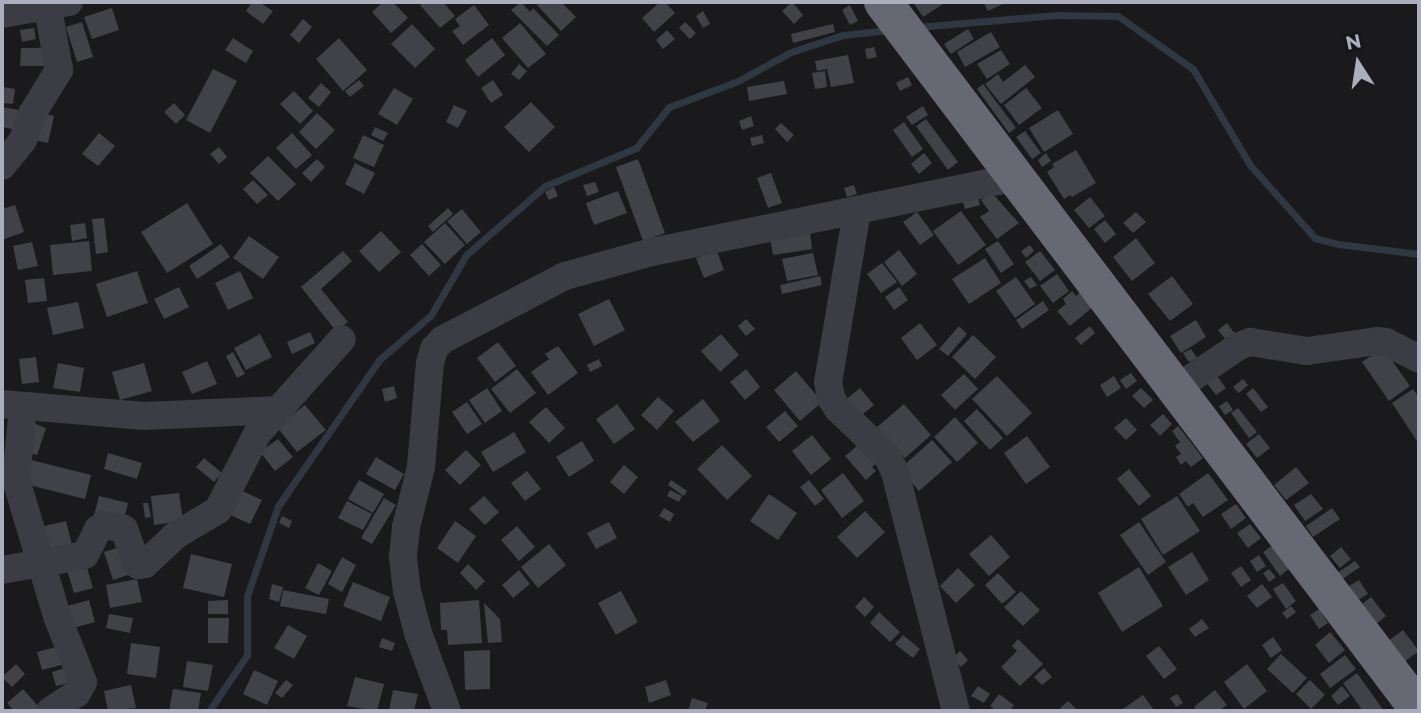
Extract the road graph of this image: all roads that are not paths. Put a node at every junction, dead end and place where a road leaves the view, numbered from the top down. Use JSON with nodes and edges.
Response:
{"nodes":[{"id":1,"x":59,"y":5,"type":"edge"},
{"id":2,"x":887,"y":7,"type":"edge"},
{"id":3,"x":2,"y":14,"type":"edge"},
{"id":4,"x":2,"y":166,"type":"edge"},
{"id":5,"x":1013,"y":178,"type":"junction"},
{"id":6,"x":856,"y":211,"type":"junction"},
{"id":7,"x":342,"y":339,"type":"dead end"},
{"id":8,"x":1419,"y":359,"type":"edge"},
{"id":9,"x":1177,"y":388,"type":"junction"},
{"id":10,"x":12,"y":405,"type":"edge"},
{"id":11,"x":279,"y":410,"type":"junction"},
{"id":12,"x":40,"y":563,"type":"junction"},
{"id":13,"x":2,"y":570,"type":"edge"},
{"id":14,"x":1419,"y":710,"type":"edge"},
{"id":15,"x":50,"y":711,"type":"edge"},
{"id":16,"x":447,"y":711,"type":"edge"},
{"id":17,"x":956,"y":711,"type":"edge"}],
"edges":[{"from":1,"to":3,"type":"street"},
{"from":1,"to":4,"type":"street"},
{"from":2,"to":5,"type":"highway"},
{"from":5,"to":6,"type":"street"},
{"from":5,"to":9,"type":"highway"},
{"from":6,"to":16,"type":"street"},
{"from":6,"to":17,"type":"street"},
{"from":7,"to":11,"type":"street"},
{"from":8,"to":9,"type":"street"},
{"from":9,"to":14,"type":"highway"},
{"from":10,"to":11,"type":"street"},
{"from":10,"to":12,"type":"street"},
{"from":11,"to":12,"type":"street"},
{"from":12,"to":13,"type":"street"},
{"from":12,"to":15,"type":"street"}]}
